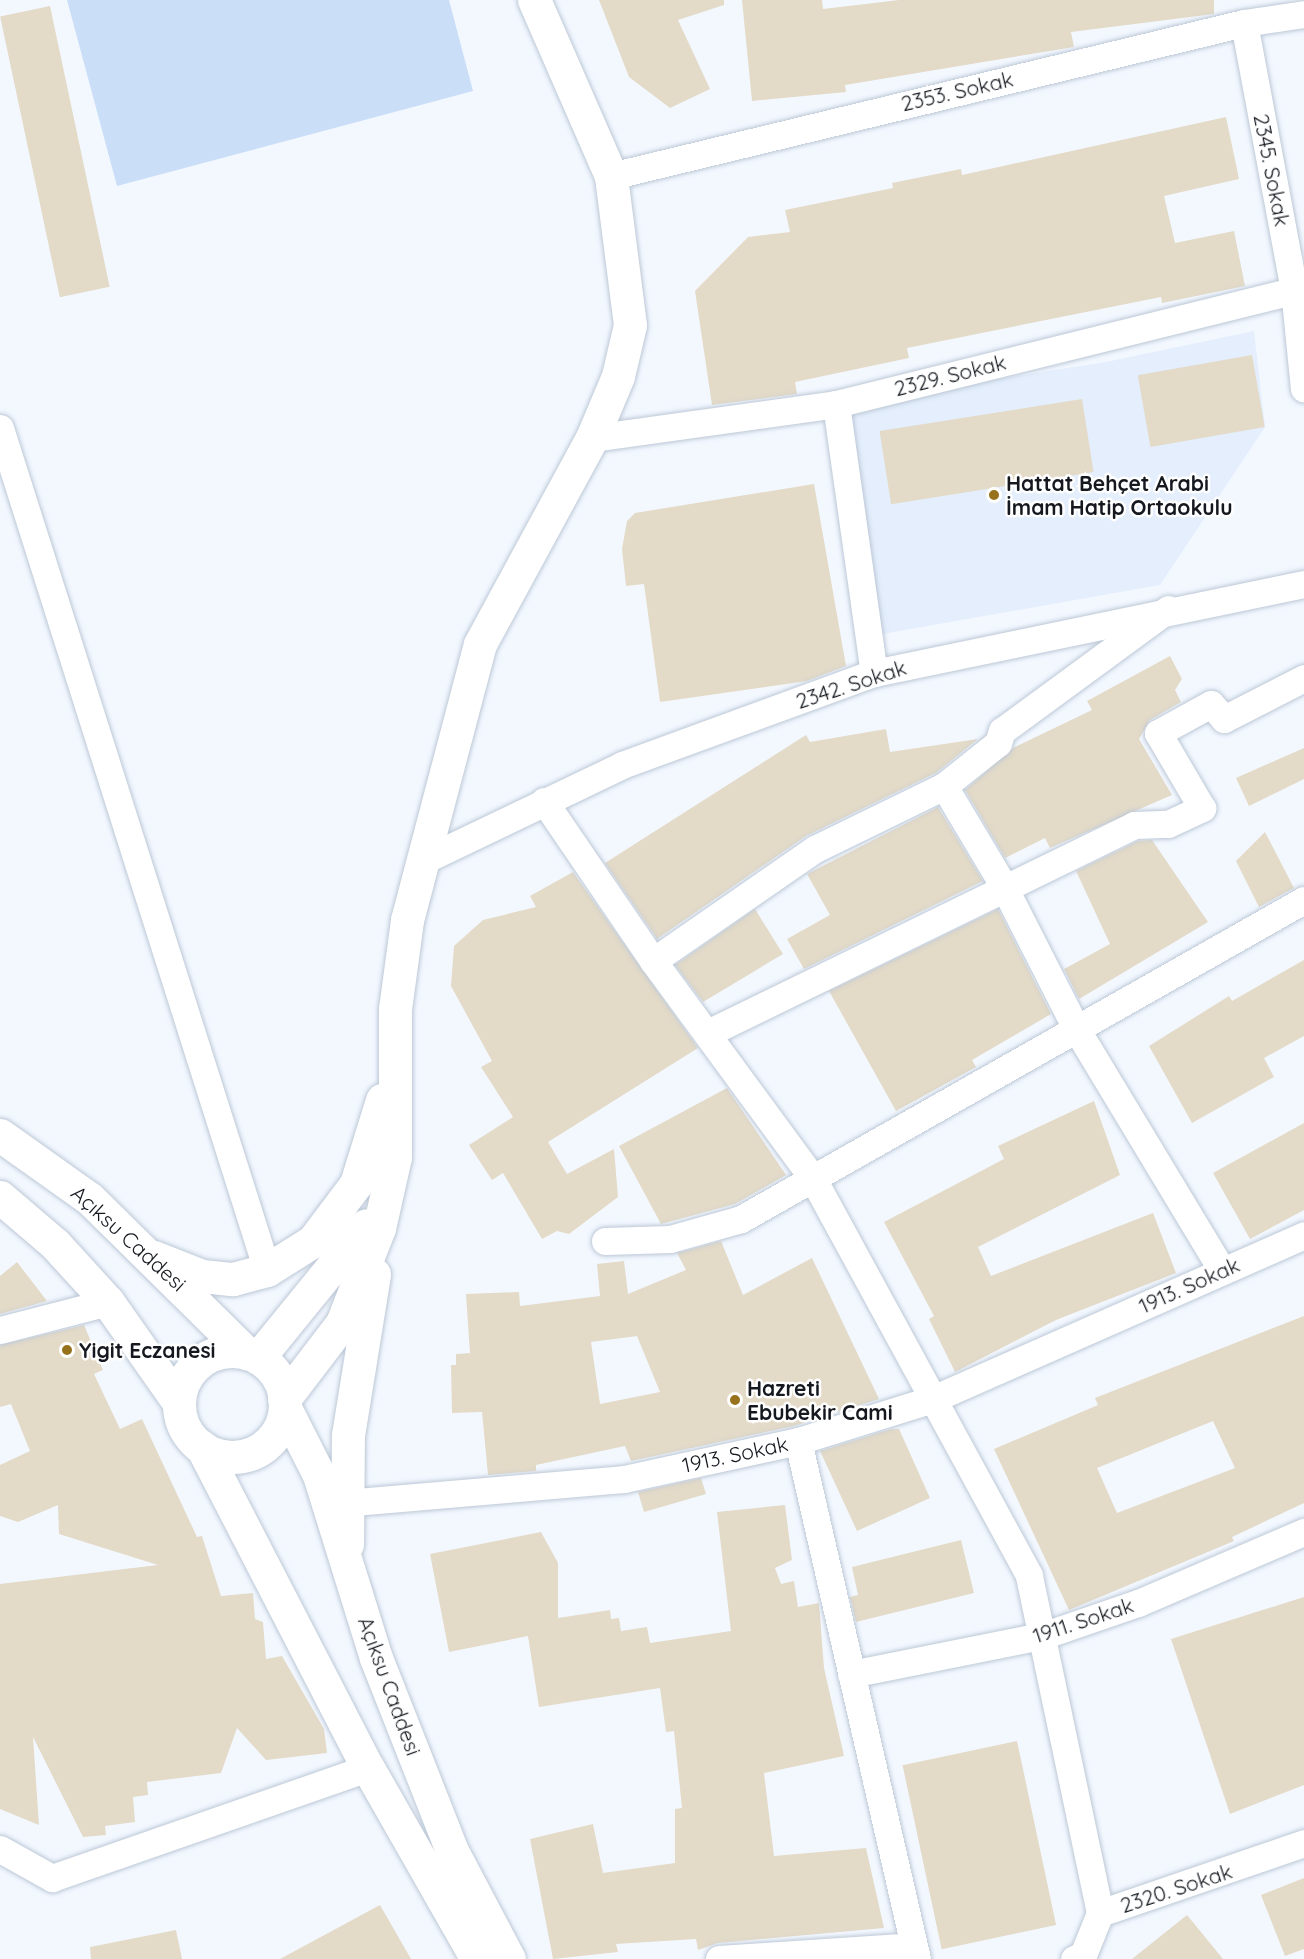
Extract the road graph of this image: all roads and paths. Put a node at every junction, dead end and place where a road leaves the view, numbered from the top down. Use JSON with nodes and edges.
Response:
{"nodes":[{"id":1,"x":534,"y":0,"type":"edge"},
{"id":2,"x":1304,"y":14,"type":"edge"},
{"id":3,"x":1244,"y":23,"type":"junction"},
{"id":4,"x":611,"y":176,"type":"junction"},
{"id":5,"x":1299,"y":289,"type":"edge"},
{"id":6,"x":1304,"y":389,"type":"edge"},
{"id":7,"x":836,"y":404,"type":"junction"},
{"id":8,"x":0,"y":428,"type":"edge"},
{"id":9,"x":592,"y":438,"type":"junction"},
{"id":10,"x":1304,"y":584,"type":"edge"},
{"id":11,"x":1168,"y":609,"type":"junction"},
{"id":12,"x":874,"y":673,"type":"junction"},
{"id":13,"x":1304,"y":678,"type":"edge"},
{"id":14,"x":944,"y":786,"type":"junction"},
{"id":15,"x":544,"y":801,"type":"junction"},
{"id":16,"x":422,"y":861,"type":"junction"},
{"id":17,"x":1003,"y":885,"type":"junction"},
{"id":18,"x":1304,"y":900,"type":"edge"},
{"id":19,"x":653,"y":961,"type":"junction"},
{"id":20,"x":395,"y":1009,"type":"junction"},
{"id":21,"x":1077,"y":1030,"type":"junction"},
{"id":22,"x":710,"y":1032,"type":"junction"},
{"id":23,"x":0,"y":1135,"type":"edge"},
{"id":24,"x":395,"y":1157,"type":"junction"},
{"id":25,"x":814,"y":1180,"type":"junction"},
{"id":26,"x":0,"y":1197,"type":"edge"},
{"id":27,"x":379,"y":1228,"type":"junction"},
{"id":28,"x":1304,"y":1235,"type":"edge"},
{"id":29,"x":605,"y":1241,"type":"dead end"},
{"id":30,"x":154,"y":1257,"type":"junction"},
{"id":31,"x":267,"y":1270,"type":"junction"},
{"id":32,"x":1222,"y":1270,"type":"junction"},
{"id":33,"x":108,"y":1302,"type":"junction"},
{"id":34,"x":0,"y":1330,"type":"edge"},
{"id":35,"x":252,"y":1356,"type":"junction"},
{"id":36,"x":933,"y":1399,"type":"junction"},
{"id":37,"x":179,"y":1403,"type":"junction"},
{"id":38,"x":285,"y":1403,"type":"junction"},
{"id":39,"x":798,"y":1441,"type":"junction"},
{"id":40,"x":202,"y":1447,"type":"junction"},
{"id":41,"x":344,"y":1503,"type":"junction"},
{"id":42,"x":1304,"y":1532,"type":"edge"},
{"id":43,"x":348,"y":1558,"type":"junction"},
{"id":44,"x":1042,"y":1636,"type":"junction"},
{"id":45,"x":851,"y":1674,"type":"junction"},
{"id":46,"x":368,"y":1768,"type":"junction"},
{"id":47,"x":1304,"y":1843,"type":"edge"},
{"id":48,"x":0,"y":1849,"type":"edge"},
{"id":49,"x":1100,"y":1913,"type":"junction"},
{"id":50,"x":915,"y":1953,"type":"edge"},
{"id":51,"x":725,"y":1958,"type":"edge"},
{"id":52,"x":477,"y":1959,"type":"edge"},
{"id":53,"x":509,"y":1959,"type":"edge"},
{"id":54,"x":1074,"y":1959,"type":"edge"}],
"edges":[{"from":1,"to":4,"type":"street"},
{"from":2,"to":3,"type":"street","name":"2353. Sokak"},
{"from":3,"to":4,"type":"street","name":"2353. Sokak"},
{"from":3,"to":5,"type":"street","name":"2345. Sokak"},
{"from":4,"to":9,"type":"street"},
{"from":5,"to":6,"type":"street","name":"2345. Sokak"},
{"from":5,"to":7,"type":"street","name":"2329. Sokak"},
{"from":7,"to":9,"type":"street","name":"2329. Sokak"},
{"from":7,"to":12,"type":"street"},
{"from":8,"to":31,"type":"street"},
{"from":9,"to":16,"type":"street"},
{"from":10,"to":11,"type":"street","name":"2342. Sokak"},
{"from":11,"to":12,"type":"street","name":"2342. Sokak"},
{"from":11,"to":14,"type":"street"},
{"from":12,"to":15,"type":"street","name":"2342. Sokak"},
{"from":13,"to":17,"type":"street"},
{"from":14,"to":17,"type":"street"},
{"from":14,"to":19,"type":"street"},
{"from":15,"to":16,"type":"street","name":"2342. Sokak"},
{"from":15,"to":19,"type":"street"},
{"from":16,"to":20,"type":"street"},
{"from":17,"to":21,"type":"street"},
{"from":17,"to":22,"type":"street"},
{"from":18,"to":21,"type":"street"},
{"from":19,"to":22,"type":"street"},
{"from":20,"to":24,"type":"street"},
{"from":20,"to":31,"type":"street"},
{"from":21,"to":25,"type":"street"},
{"from":21,"to":32,"type":"street"},
{"from":22,"to":25,"type":"street"},
{"from":23,"to":30,"type":"street","name":"Açıksu Caddesi"},
{"from":24,"to":27,"type":"street"},
{"from":24,"to":35,"type":"street"},
{"from":25,"to":29,"type":"street"},
{"from":25,"to":36,"type":"street"},
{"from":26,"to":33,"type":"street"},
{"from":27,"to":38,"type":"street"},
{"from":27,"to":41,"type":"street"},
{"from":28,"to":32,"type":"street","name":"1913. Sokak"},
{"from":30,"to":31,"type":"street"},
{"from":30,"to":35,"type":"street","name":"Açıksu Caddesi"},
{"from":32,"to":36,"type":"street","name":"1913. Sokak"},
{"from":33,"to":34,"type":"street"},
{"from":33,"to":37,"type":"street"},
{"from":35,"to":37,"type":"street"},
{"from":35,"to":38,"type":"street"},
{"from":36,"to":39,"type":"street","name":"1913. Sokak"},
{"from":36,"to":44,"type":"street"},
{"from":37,"to":40,"type":"street"},
{"from":38,"to":40,"type":"street"},
{"from":38,"to":43,"type":"street","name":"Açıksu Caddesi"},
{"from":39,"to":41,"type":"street","name":"1913. Sokak"},
{"from":39,"to":45,"type":"street"},
{"from":40,"to":46,"type":"street"},
{"from":41,"to":43,"type":"street"},
{"from":42,"to":44,"type":"street","name":"1911. Sokak"},
{"from":43,"to":53,"type":"street","name":"Açıksu Caddesi"},
{"from":44,"to":45,"type":"street","name":"1911. Sokak"},
{"from":44,"to":49,"type":"street"},
{"from":45,"to":50,"type":"street"},
{"from":46,"to":48,"type":"street"},
{"from":46,"to":52,"type":"street"},
{"from":47,"to":49,"type":"street","name":"2320. Sokak"},
{"from":49,"to":54,"type":"street","name":"2320. Sokak"},
{"from":50,"to":51,"type":"street"}]}
